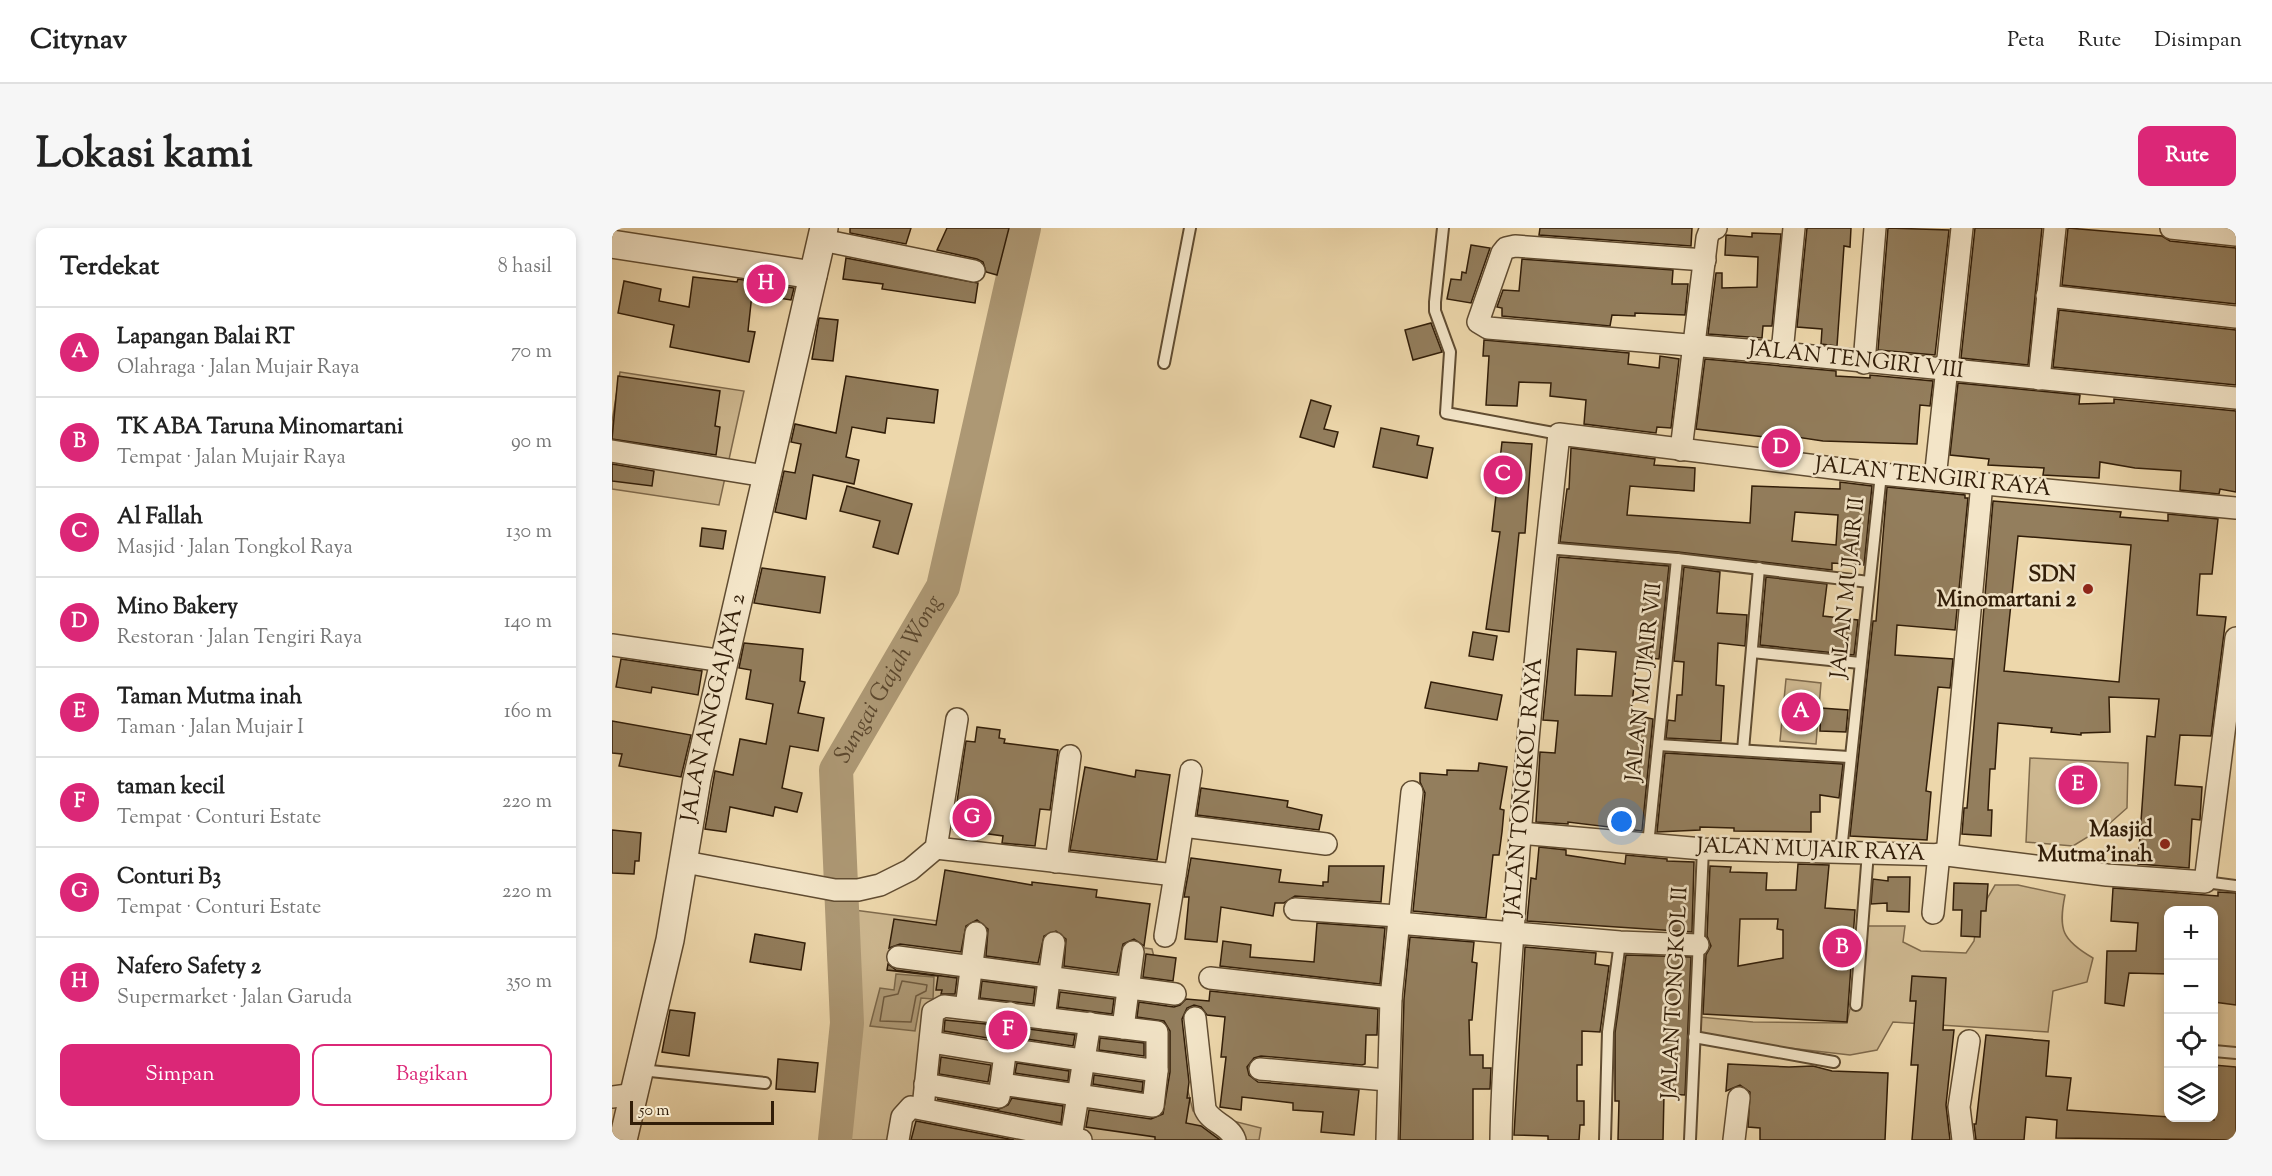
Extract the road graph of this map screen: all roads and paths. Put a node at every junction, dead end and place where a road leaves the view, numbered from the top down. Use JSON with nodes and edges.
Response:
{"nodes":[{"id":1,"x":1190,"y":228,"type":"edge"},
{"id":2,"x":1443,"y":228,"type":"edge"},
{"id":3,"x":1716,"y":228,"type":"edge"},
{"id":4,"x":1794,"y":228,"type":"edge"},
{"id":5,"x":1875,"y":228,"type":"edge"},
{"id":6,"x":1962,"y":228,"type":"edge"},
{"id":7,"x":2055,"y":228,"type":"edge"},
{"id":8,"x":2171,"y":228,"type":"edge"},
{"id":9,"x":823,"y":234,"type":"edge"},
{"id":10,"x":2236,"y":235,"type":"edge"},
{"id":11,"x":612,"y":244,"type":"edge"},
{"id":12,"x":1705,"y":260,"type":"junction"},
{"id":13,"x":974,"y":271,"type":"dead end"},
{"id":14,"x":813,"y":275,"type":"junction"},
{"id":15,"x":2047,"y":296,"type":"junction"},
{"id":16,"x":2236,"y":317,"type":"edge"},
{"id":17,"x":1694,"y":346,"type":"junction"},
{"id":18,"x":1782,"y":353,"type":"junction"},
{"id":19,"x":1164,"y":363,"type":"dead end"},
{"id":20,"x":1864,"y":363,"type":"junction"},
{"id":21,"x":1947,"y":370,"type":"junction"},
{"id":22,"x":2039,"y":379,"type":"junction"},
{"id":23,"x":2236,"y":398,"type":"edge"},
{"id":24,"x":1559,"y":434,"type":"junction"},
{"id":25,"x":1681,"y":450,"type":"junction"},
{"id":26,"x":612,"y":451,"type":"edge"},
{"id":27,"x":1881,"y":474,"type":"junction"},
{"id":28,"x":765,"y":476,"type":"junction"},
{"id":29,"x":1935,"y":479,"type":"junction"},
{"id":30,"x":1982,"y":483,"type":"junction"},
{"id":31,"x":2236,"y":508,"type":"edge"},
{"id":32,"x":1546,"y":548,"type":"junction"},
{"id":33,"x":1677,"y":558,"type":"junction"},
{"id":34,"x":1759,"y":568,"type":"junction"},
{"id":35,"x":1869,"y":582,"type":"junction"},
{"id":36,"x":2236,"y":638,"type":"edge"},
{"id":37,"x":612,"y":645,"type":"edge"},
{"id":38,"x":1752,"y":652,"type":"junction"},
{"id":39,"x":724,"y":661,"type":"junction"},
{"id":40,"x":1860,"y":663,"type":"junction"},
{"id":41,"x":957,"y":719,"type":"dead end"},
{"id":42,"x":1659,"y":745,"type":"junction"},
{"id":43,"x":2229,"y":746,"type":"edge"},
{"id":44,"x":1743,"y":750,"type":"junction"},
{"id":45,"x":1070,"y":756,"type":"dead end"},
{"id":46,"x":1849,"y":757,"type":"junction"},
{"id":47,"x":1191,"y":771,"type":"dead end"},
{"id":48,"x":1412,"y":792,"type":"dead end"},
{"id":49,"x":1183,"y":826,"type":"junction"},
{"id":50,"x":1520,"y":833,"type":"junction"},
{"id":51,"x":1326,"y":844,"type":"dead end"},
{"id":52,"x":1648,"y":845,"type":"junction"},
{"id":53,"x":936,"y":848,"type":"junction"},
{"id":54,"x":1703,"y":849,"type":"junction"},
{"id":55,"x":1841,"y":851,"type":"junction"},
{"id":56,"x":1868,"y":852,"type":"junction"},
{"id":57,"x":1943,"y":855,"type":"junction"},
{"id":58,"x":685,"y":862,"type":"junction"},
{"id":59,"x":1056,"y":862,"type":"junction"},
{"id":60,"x":1175,"y":875,"type":"junction"},
{"id":61,"x":2205,"y":882,"type":"junction"},
{"id":62,"x":2236,"y":886,"type":"edge"},
{"id":63,"x":1295,"y":909,"type":"dead end"},
{"id":64,"x":1933,"y":913,"type":"dead end"},
{"id":65,"x":1398,"y":920,"type":"junction"},
{"id":66,"x":1513,"y":932,"type":"junction"},
{"id":67,"x":976,"y":933,"type":"dead end"},
{"id":68,"x":1165,"y":936,"type":"dead end"},
{"id":69,"x":1620,"y":942,"type":"junction"},
{"id":70,"x":1054,"y":943,"type":"dead end"},
{"id":71,"x":1698,"y":945,"type":"junction"},
{"id":72,"x":1133,"y":952,"type":"dead end"},
{"id":73,"x":898,"y":957,"type":"dead end"},
{"id":74,"x":971,"y":967,"type":"junction"},
{"id":75,"x":1050,"y":977,"type":"junction"},
{"id":76,"x":1210,"y":978,"type":"dead end"},
{"id":77,"x":1128,"y":987,"type":"junction"},
{"id":78,"x":1175,"y":994,"type":"dead end"},
{"id":79,"x":1391,"y":999,"type":"junction"},
{"id":80,"x":1856,"y":1005,"type":"dead end"},
{"id":81,"x":966,"y":1008,"type":"junction"},
{"id":82,"x":1010,"y":1014,"type":"junction"},
{"id":83,"x":1044,"y":1018,"type":"junction"},
{"id":84,"x":1195,"y":1018,"type":"dead end"},
{"id":85,"x":1090,"y":1023,"type":"junction"},
{"id":86,"x":1124,"y":1028,"type":"junction"},
{"id":87,"x":1694,"y":1037,"type":"junction"},
{"id":88,"x":1969,"y":1041,"type":"dead end"},
{"id":89,"x":931,"y":1042,"type":"junction"},
{"id":90,"x":2218,"y":1051,"type":"edge"},
{"id":91,"x":1006,"y":1052,"type":"junction"},
{"id":92,"x":2236,"y":1053,"type":"edge"},
{"id":93,"x":1084,"y":1060,"type":"junction"},
{"id":94,"x":1834,"y":1062,"type":"dead end"},
{"id":95,"x":1260,"y":1069,"type":"dead end"},
{"id":96,"x":1157,"y":1071,"type":"junction"},
{"id":97,"x":1388,"y":1080,"type":"junction"},
{"id":98,"x":765,"y":1083,"type":"dead end"},
{"id":99,"x":925,"y":1084,"type":"junction"},
{"id":100,"x":1001,"y":1084,"type":"junction"},
{"id":101,"x":630,"y":1087,"type":"edge"},
{"id":102,"x":1078,"y":1095,"type":"junction"},
{"id":103,"x":1739,"y":1098,"type":"dead end"},
{"id":104,"x":923,"y":1108,"type":"junction"},
{"id":105,"x":1076,"y":1139,"type":"edge"},
{"id":106,"x":623,"y":1140,"type":"edge"},
{"id":107,"x":898,"y":1140,"type":"edge"},
{"id":108,"x":1235,"y":1140,"type":"edge"},
{"id":109,"x":1387,"y":1140,"type":"edge"},
{"id":110,"x":1501,"y":1140,"type":"edge"},
{"id":111,"x":1605,"y":1140,"type":"edge"},
{"id":112,"x":1690,"y":1140,"type":"edge"},
{"id":113,"x":1734,"y":1140,"type":"edge"},
{"id":114,"x":1964,"y":1140,"type":"edge"}],
"edges":[{"from":1,"to":19,"type":"lane"},
{"from":2,"to":24,"type":"lane"},
{"from":3,"to":12,"type":"street"},
{"from":4,"to":18,"type":"street"},
{"from":5,"to":20,"type":"street"},
{"from":6,"to":21,"type":"street"},
{"from":7,"to":15,"type":"street"},
{"from":8,"to":10,"type":"street"},
{"from":9,"to":13,"type":"street"},
{"from":9,"to":14,"type":"street","name":"JALAN ANGGAJAYA 2"},
{"from":11,"to":14,"type":"street"},
{"from":12,"to":17,"type":"street"},
{"from":12,"to":17,"type":"street","name":"JALAN TENGIRI VIII"},
{"from":14,"to":28,"type":"street","name":"JALAN ANGGAJAYA 2"},
{"from":15,"to":16,"type":"street"},
{"from":15,"to":22,"type":"street"},
{"from":17,"to":18,"type":"street","name":"JALAN TENGIRI VIII"},
{"from":17,"to":25,"type":"street"},
{"from":18,"to":20,"type":"street","name":"JALAN TENGIRI VIII"},
{"from":20,"to":21,"type":"street","name":"JALAN TENGIRI VIII"},
{"from":21,"to":22,"type":"street","name":"JALAN TENGIRI VIII"},
{"from":21,"to":29,"type":"street"},
{"from":22,"to":23,"type":"street","name":"JALAN TENGIRI VIII"},
{"from":24,"to":25,"type":"street","name":"JALAN TENGIRI RAYA"},
{"from":24,"to":32,"type":"street","name":"JALAN TONGKOL RAYA"},
{"from":25,"to":27,"type":"street","name":"JALAN TENGIRI RAYA"},
{"from":26,"to":28,"type":"street"},
{"from":27,"to":29,"type":"street","name":"JALAN TENGIRI RAYA"},
{"from":27,"to":35,"type":"lane","name":"JALAN MUJAIR II"},
{"from":28,"to":39,"type":"street","name":"JALAN ANGGAJAYA 2"},
{"from":29,"to":30,"type":"street","name":"JALAN TENGIRI RAYA"},
{"from":30,"to":31,"type":"street","name":"JALAN TENGIRI RAYA"},
{"from":30,"to":57,"type":"street","name":"JALAN MUJAIR RAYA"},
{"from":32,"to":33,"type":"lane"},
{"from":32,"to":50,"type":"street","name":"JALAN TONGKOL RAYA"},
{"from":33,"to":34,"type":"lane"},
{"from":33,"to":42,"type":"lane","name":"JALAN MUJAIR VII"},
{"from":34,"to":35,"type":"lane"},
{"from":34,"to":38,"type":"lane"},
{"from":35,"to":40,"type":"lane","name":"JALAN MUJAIR II"},
{"from":36,"to":43,"type":"street"},
{"from":37,"to":39,"type":"street"},
{"from":38,"to":40,"type":"lane"},
{"from":38,"to":44,"type":"lane"},
{"from":39,"to":58,"type":"street","name":"JALAN ANGGAJAYA 2"},
{"from":40,"to":46,"type":"lane","name":"JALAN MUJAIR II"},
{"from":41,"to":53,"type":"street"},
{"from":42,"to":44,"type":"lane"},
{"from":42,"to":52,"type":"lane","name":"JALAN MUJAIR VII"},
{"from":43,"to":61,"type":"street"},
{"from":44,"to":46,"type":"lane"},
{"from":45,"to":59,"type":"street"},
{"from":46,"to":55,"type":"lane","name":"JALAN MUJAIR II"},
{"from":47,"to":49,"type":"street"},
{"from":48,"to":65,"type":"street"},
{"from":49,"to":51,"type":"street"},
{"from":49,"to":60,"type":"street"},
{"from":50,"to":52,"type":"street","name":"JALAN MUJAIR RAYA"},
{"from":50,"to":66,"type":"street","name":"JALAN TONGKOL RAYA"},
{"from":52,"to":54,"type":"street","name":"JALAN MUJAIR RAYA"},
{"from":53,"to":58,"type":"street"},
{"from":53,"to":59,"type":"street"},
{"from":54,"to":55,"type":"street","name":"JALAN MUJAIR RAYA"},
{"from":54,"to":71,"type":"lane","name":"JALAN TONGKOL II"},
{"from":55,"to":56,"type":"street","name":"JALAN MUJAIR RAYA"},
{"from":56,"to":57,"type":"street","name":"JALAN MUJAIR RAYA"},
{"from":56,"to":80,"type":"lane"},
{"from":57,"to":61,"type":"street"},
{"from":57,"to":64,"type":"street"},
{"from":58,"to":101,"type":"street","name":"JALAN ANGGAJAYA 2"},
{"from":59,"to":60,"type":"street"},
{"from":60,"to":68,"type":"street"},
{"from":61,"to":62,"type":"lane"},
{"from":63,"to":65,"type":"street"},
{"from":65,"to":66,"type":"street"},
{"from":65,"to":79,"type":"street"},
{"from":66,"to":69,"type":"street"},
{"from":66,"to":110,"type":"street","name":"JALAN TONGKOL RAYA"},
{"from":67,"to":74,"type":"street"},
{"from":69,"to":71,"type":"street"},
{"from":69,"to":111,"type":"lane"},
{"from":70,"to":75,"type":"street"},
{"from":71,"to":87,"type":"lane","name":"JALAN TONGKOL II"},
{"from":72,"to":77,"type":"street"},
{"from":73,"to":74,"type":"street"},
{"from":74,"to":75,"type":"street"},
{"from":74,"to":81,"type":"street"},
{"from":75,"to":77,"type":"street"},
{"from":75,"to":83,"type":"street"},
{"from":76,"to":79,"type":"street"},
{"from":77,"to":78,"type":"street"},
{"from":77,"to":86,"type":"street"},
{"from":79,"to":97,"type":"street"},
{"from":81,"to":82,"type":"street"},
{"from":81,"to":89,"type":"street"},
{"from":82,"to":83,"type":"street"},
{"from":82,"to":91,"type":"street"},
{"from":83,"to":85,"type":"street"},
{"from":84,"to":108,"type":"street"},
{"from":85,"to":86,"type":"street"},
{"from":85,"to":93,"type":"street"},
{"from":86,"to":96,"type":"street"},
{"from":87,"to":94,"type":"lane"},
{"from":87,"to":112,"type":"lane","name":"JALAN TONGKOL II"},
{"from":88,"to":114,"type":"street"},
{"from":89,"to":91,"type":"street"},
{"from":89,"to":99,"type":"street"},
{"from":90,"to":92,"type":"lane"},
{"from":91,"to":93,"type":"street"},
{"from":91,"to":100,"type":"street"},
{"from":93,"to":96,"type":"street"},
{"from":93,"to":102,"type":"street"},
{"from":95,"to":97,"type":"street"},
{"from":96,"to":102,"type":"street"},
{"from":97,"to":109,"type":"street"},
{"from":98,"to":101,"type":"lane"},
{"from":99,"to":100,"type":"street"},
{"from":99,"to":104,"type":"street"},
{"from":100,"to":102,"type":"street"},
{"from":101,"to":106,"type":"street","name":"JALAN ANGGAJAYA 2"},
{"from":102,"to":105,"type":"street"},
{"from":103,"to":113,"type":"street"},
{"from":104,"to":105,"type":"street"},
{"from":104,"to":107,"type":"street"}]}
